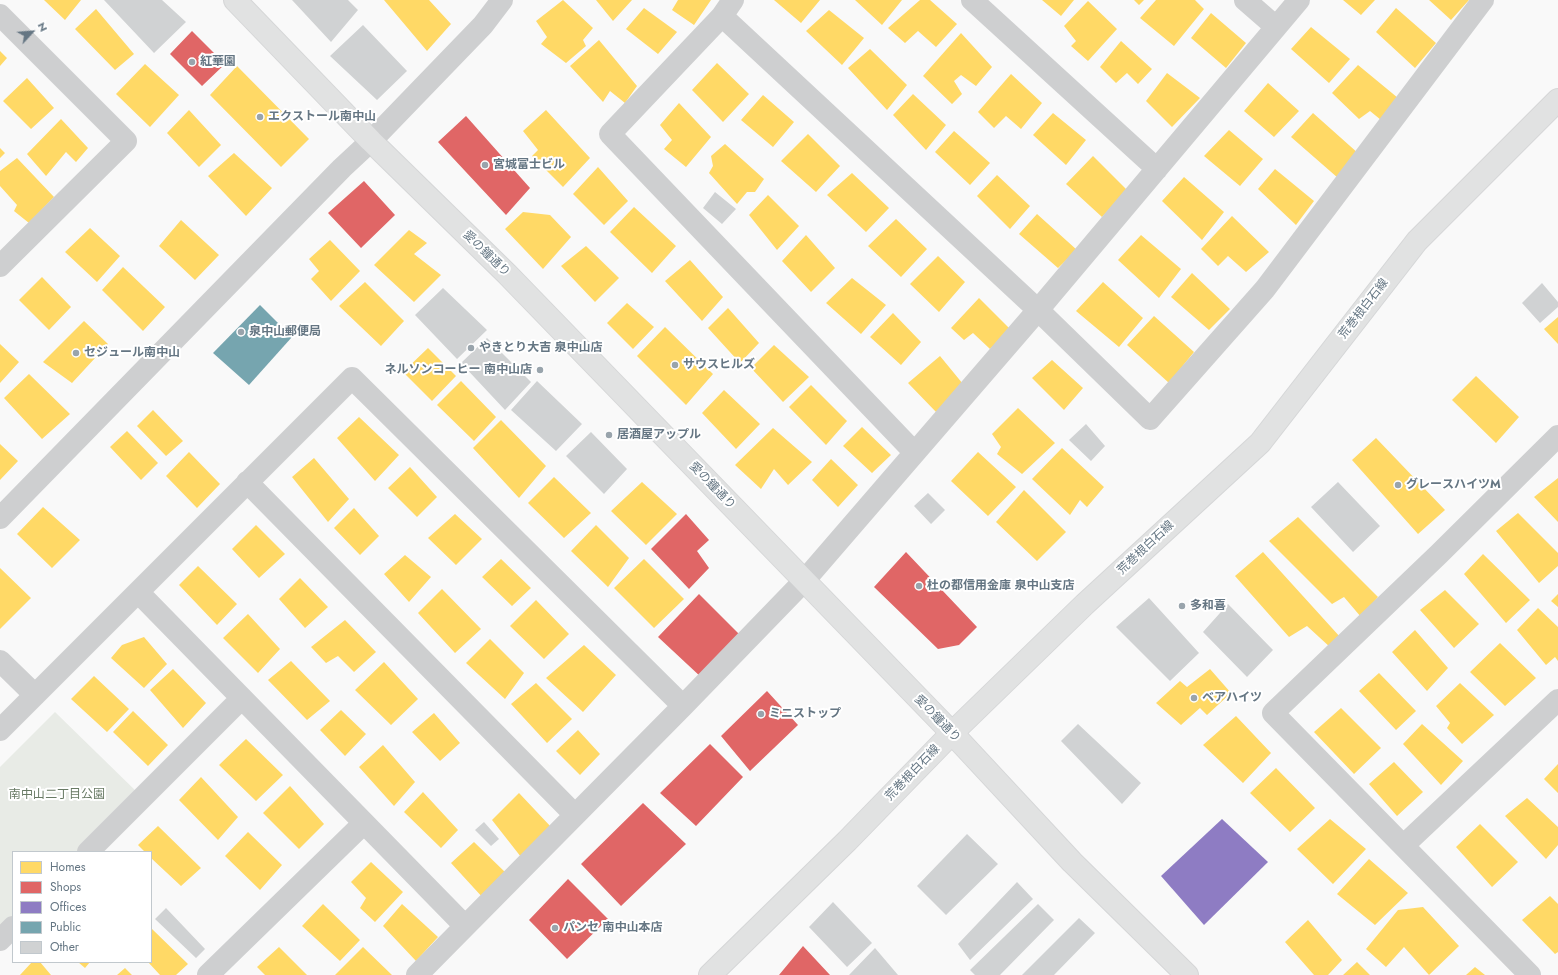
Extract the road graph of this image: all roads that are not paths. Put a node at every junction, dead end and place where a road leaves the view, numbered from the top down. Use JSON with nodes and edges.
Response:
{"nodes":[{"id":1,"x":235,"y":0,"type":"edge"},
{"id":2,"x":502,"y":0,"type":"edge"},
{"id":3,"x":972,"y":0,"type":"edge"},
{"id":4,"x":1245,"y":0,"type":"edge"},
{"id":5,"x":1299,"y":0,"type":"edge"},
{"id":6,"x":1483,"y":0,"type":"edge"},
{"id":7,"x":728,"y":8,"type":"edge"},
{"id":8,"x":0,"y":15,"type":"edge"},
{"id":9,"x":1276,"y":27,"type":"junction"},
{"id":10,"x":1558,"y":100,"type":"edge"},
{"id":11,"x":371,"y":141,"type":"junction"},
{"id":12,"x":1157,"y":169,"type":"junction"},
{"id":13,"x":3,"y":256,"type":"edge"},
{"id":14,"x":1038,"y":310,"type":"junction"},
{"id":15,"x":1558,"y":436,"type":"edge"},
{"id":16,"x":914,"y":452,"type":"junction"},
{"id":17,"x":247,"y":482,"type":"junction"},
{"id":18,"x":0,"y":518,"type":"edge"},
{"id":19,"x":804,"y":581,"type":"junction"},
{"id":20,"x":138,"y":592,"type":"junction"},
{"id":21,"x":0,"y":661,"type":"edge"},
{"id":22,"x":35,"y":695,"type":"junction"},
{"id":23,"x":242,"y":698,"type":"junction"},
{"id":24,"x":1558,"y":700,"type":"edge"},
{"id":25,"x":683,"y":706,"type":"junction"},
{"id":26,"x":0,"y":730,"type":"edge"},
{"id":27,"x":952,"y":733,"type":"junction"},
{"id":28,"x":575,"y":815,"type":"junction"},
{"id":29,"x":364,"y":823,"type":"junction"},
{"id":30,"x":1404,"y":846,"type":"junction"},
{"id":31,"x":89,"y":851,"type":"edge"},
{"id":32,"x":465,"y":926,"type":"junction"},
{"id":33,"x":12,"y":928,"type":"edge"},
{"id":34,"x":0,"y":940,"type":"edge"},
{"id":35,"x":208,"y":975,"type":"edge"},
{"id":36,"x":417,"y":975,"type":"edge"},
{"id":37,"x":710,"y":975,"type":"edge"},
{"id":38,"x":1187,"y":975,"type":"edge"},
{"id":39,"x":1530,"y":975,"type":"edge"}],
"edges":[{"from":1,"to":11,"type":"street","name":"愛の鐘通り"},
{"from":2,"to":11,"type":"street"},
{"from":3,"to":12,"type":"street"},
{"from":4,"to":9,"type":"street"},
{"from":5,"to":9,"type":"street"},
{"from":6,"to":14,"type":"street"},
{"from":7,"to":14,"type":"street"},
{"from":7,"to":16,"type":"street"},
{"from":8,"to":13,"type":"street"},
{"from":9,"to":12,"type":"street"},
{"from":10,"to":27,"type":"street","name":"荒巻根白石線"},
{"from":11,"to":18,"type":"street"},
{"from":11,"to":19,"type":"street","name":"愛の鐘通り"},
{"from":12,"to":14,"type":"street"},
{"from":14,"to":16,"type":"street"},
{"from":15,"to":30,"type":"street"},
{"from":16,"to":19,"type":"street"},
{"from":17,"to":20,"type":"street"},
{"from":17,"to":25,"type":"street"},
{"from":17,"to":28,"type":"street"},
{"from":19,"to":25,"type":"street"},
{"from":19,"to":27,"type":"street","name":"愛の鐘通り"},
{"from":20,"to":22,"type":"street"},
{"from":20,"to":23,"type":"street"},
{"from":21,"to":22,"type":"street"},
{"from":22,"to":26,"type":"street"},
{"from":23,"to":29,"type":"street"},
{"from":23,"to":31,"type":"street"},
{"from":24,"to":30,"type":"street"},
{"from":25,"to":28,"type":"street"},
{"from":27,"to":37,"type":"street","name":"荒巻根白石線"},
{"from":27,"to":38,"type":"street","name":"愛の鐘通り"},
{"from":28,"to":32,"type":"street"},
{"from":29,"to":32,"type":"street"},
{"from":29,"to":35,"type":"street"},
{"from":30,"to":39,"type":"street"},
{"from":32,"to":36,"type":"street"},
{"from":33,"to":34,"type":"street"}]}
